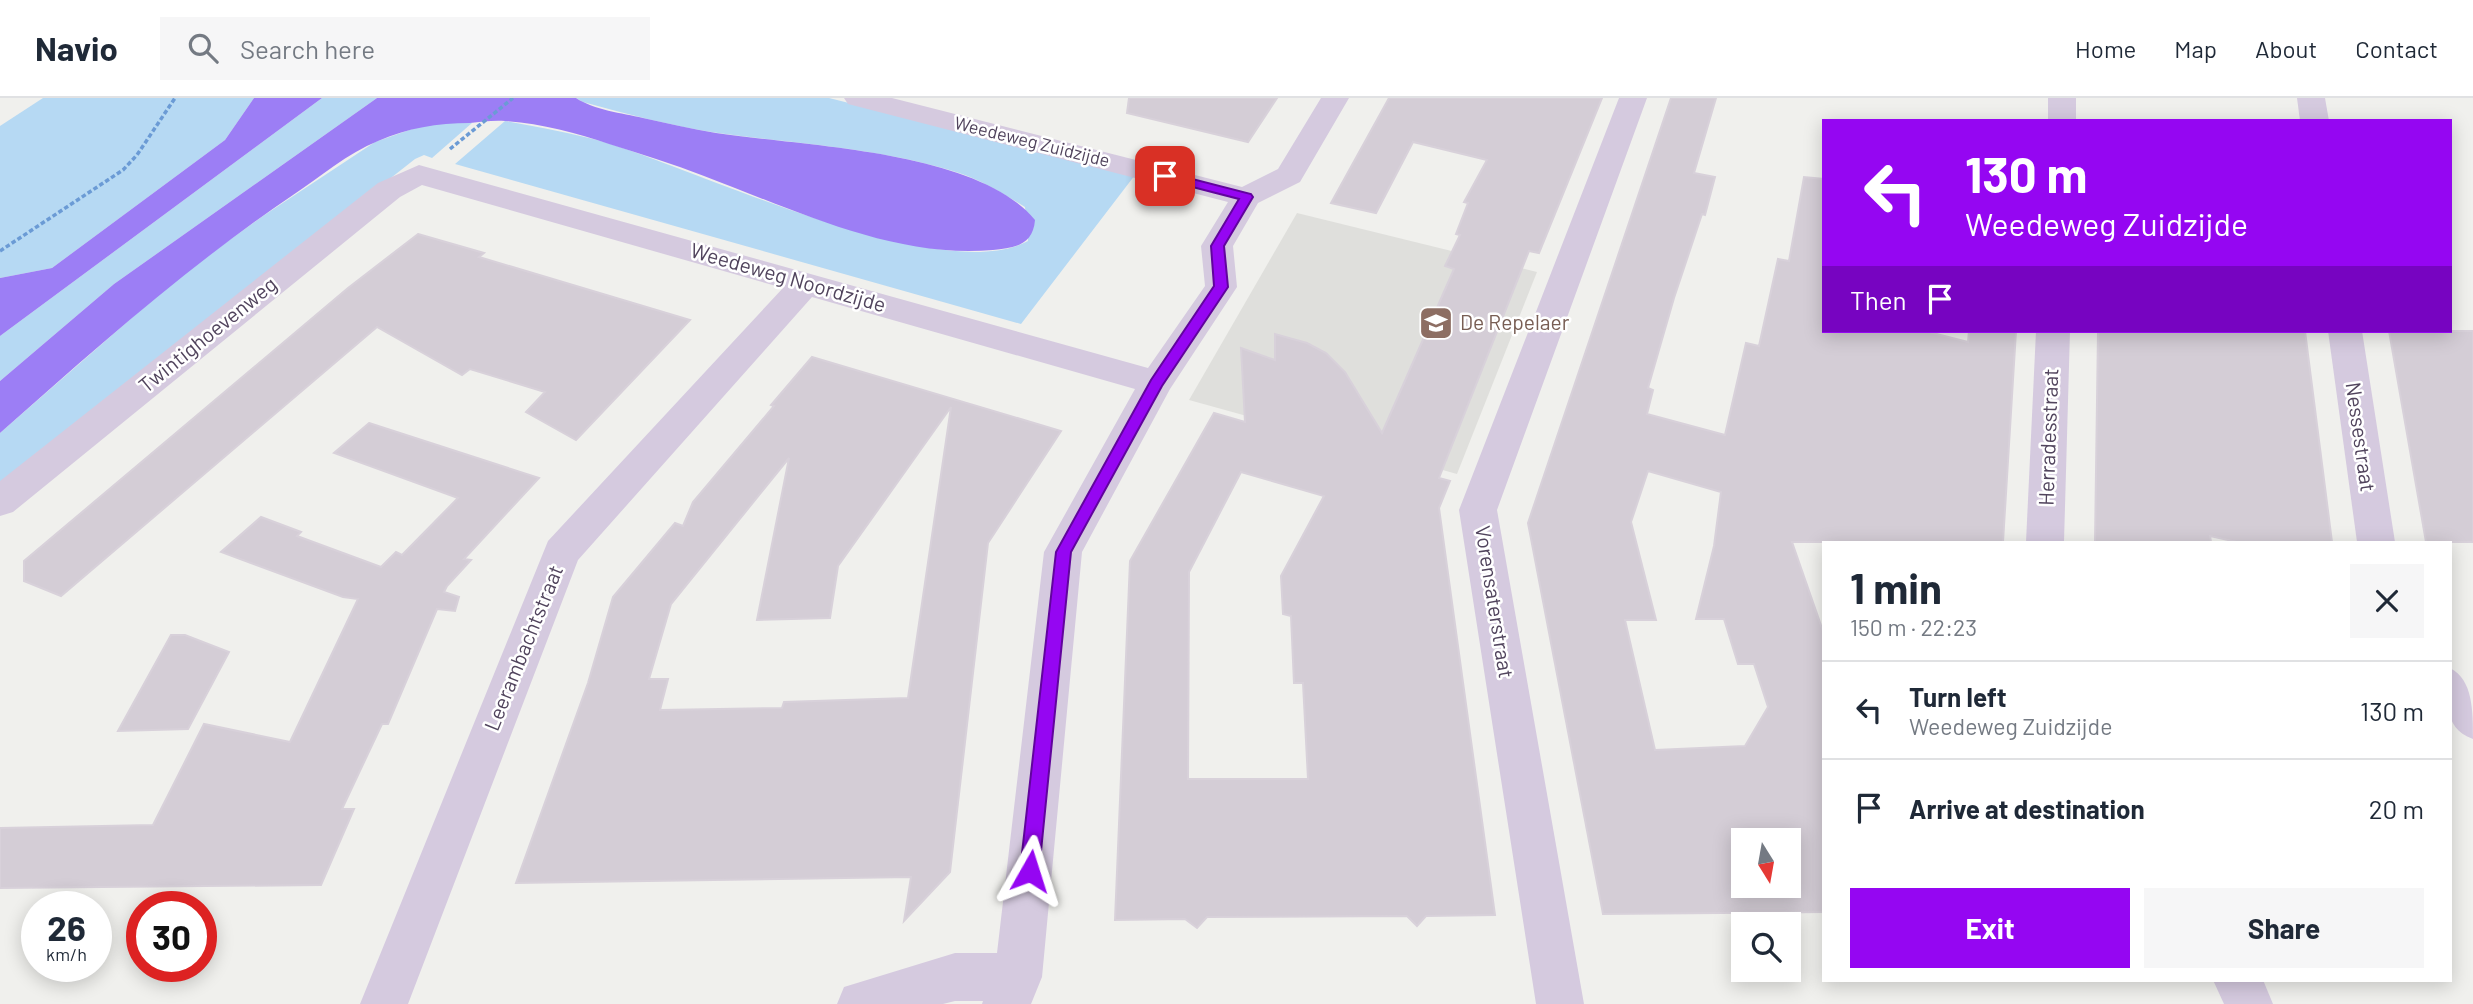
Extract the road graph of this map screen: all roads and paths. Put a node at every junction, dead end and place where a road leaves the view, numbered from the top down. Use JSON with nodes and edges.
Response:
{"nodes":[{"id":1,"x":175,"y":98,"type":"edge"},
{"id":2,"x":513,"y":98,"type":"edge"},
{"id":3,"x":858,"y":98,"type":"edge"},
{"id":4,"x":970,"y":98,"type":"edge"},
{"id":5,"x":1335,"y":98,"type":"edge"},
{"id":6,"x":1633,"y":98,"type":"edge"},
{"id":7,"x":2062,"y":98,"type":"edge"},
{"id":8,"x":2311,"y":98,"type":"edge"},
{"id":9,"x":2062,"y":119,"type":"edge"},
{"id":10,"x":2315,"y":119,"type":"edge"},
{"id":11,"x":949,"y":121,"type":"junction"},
{"id":12,"x":467,"y":135,"type":"dead end"},
{"id":13,"x":419,"y":174,"type":"joint"},
{"id":14,"x":1246,"y":197,"type":"junction"},
{"id":15,"x":0,"y":251,"type":"edge"},
{"id":16,"x":806,"y":283,"type":"junction"},
{"id":17,"x":2053,"y":333,"type":"edge"},
{"id":18,"x":2345,"y":333,"type":"edge"},
{"id":19,"x":1156,"y":383,"type":"junction"},
{"id":20,"x":0,"y":502,"type":"edge"},
{"id":21,"x":2045,"y":541,"type":"edge"},
{"id":22,"x":2376,"y":541,"type":"edge"},
{"id":23,"x":2452,"y":689,"type":"edge"},
{"id":24,"x":2473,"y":721,"type":"edge"},
{"id":25,"x":2238,"y":982,"type":"edge"},
{"id":26,"x":1012,"y":990,"type":"edge"},
{"id":27,"x":384,"y":1004,"type":"edge"},
{"id":28,"x":861,"y":1004,"type":"edge"},
{"id":29,"x":1560,"y":1004,"type":"edge"},
{"id":30,"x":2249,"y":1004,"type":"edge"}],
"edges":[{"from":1,"to":15,"type":"path"},
{"from":2,"to":12,"type":"path"},
{"from":3,"to":11,"type":"street","name":"Weedeweg Zuidzijde"},
{"from":4,"to":11,"type":"street"},
{"from":5,"to":14,"type":"street"},
{"from":6,"to":29,"type":"street","name":"Vorensaterstraat"},
{"from":7,"to":9,"type":"street"},
{"from":8,"to":10,"type":"street"},
{"from":11,"to":14,"type":"street","name":"Weedeweg Zuidzijde"},
{"from":13,"to":16,"type":"street","name":"Weedeweg Noordzijde"},
{"from":13,"to":20,"type":"street","name":"Twintighoevenweg"},
{"from":14,"to":19,"type":"street"},
{"from":16,"to":19,"type":"street","name":"Weedeweg Noordzijde"},
{"from":16,"to":27,"type":"street","name":"Leerambachtstraat"},
{"from":17,"to":21,"type":"street","name":"Herradesstraat"},
{"from":18,"to":22,"type":"street","name":"Nessestraat"},
{"from":19,"to":26,"type":"street"},
{"from":23,"to":24,"type":"street"},
{"from":25,"to":30,"type":"street"},
{"from":26,"to":28,"type":"street"}]}
